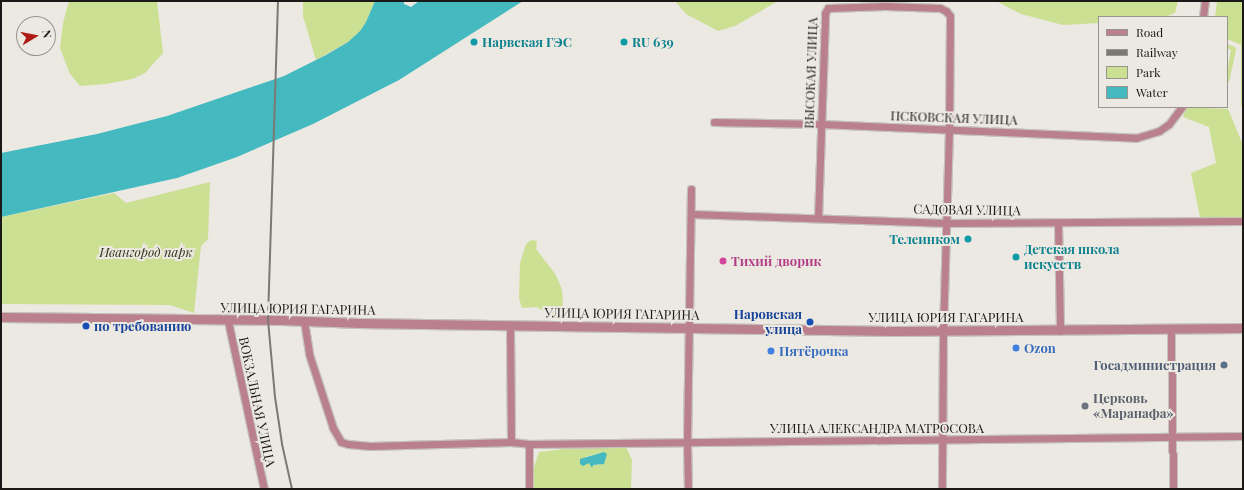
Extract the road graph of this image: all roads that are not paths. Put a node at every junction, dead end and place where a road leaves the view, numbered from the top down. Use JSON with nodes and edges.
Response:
{"nodes":[{"id":1,"x":1205,"y":1,"type":"edge"},
{"id":2,"x":1203,"y":16,"type":"edge"},
{"id":3,"x":1181,"y":108,"type":"edge"},
{"id":4,"x":714,"y":122,"type":"dead end"},
{"id":5,"x":822,"y":124,"type":"junction"},
{"id":6,"x":949,"y":130,"type":"junction"},
{"id":7,"x":691,"y":188,"type":"dead end"},
{"id":8,"x":690,"y":214,"type":"junction"},
{"id":9,"x":818,"y":218,"type":"junction"},
{"id":10,"x":1243,"y":221,"type":"edge"},
{"id":11,"x":947,"y":223,"type":"junction"},
{"id":12,"x":1058,"y":223,"type":"junction"},
{"id":13,"x":1,"y":317,"type":"edge"},
{"id":14,"x":228,"y":320,"type":"junction"},
{"id":15,"x":304,"y":321,"type":"junction"},
{"id":16,"x":510,"y":326,"type":"junction"},
{"id":17,"x":689,"y":328,"type":"junction"},
{"id":18,"x":1171,"y":328,"type":"junction"},
{"id":19,"x":1243,"y":328,"type":"edge"},
{"id":20,"x":943,"y":331,"type":"junction"},
{"id":21,"x":1060,"y":331,"type":"junction"},
{"id":22,"x":1172,"y":436,"type":"junction"},
{"id":23,"x":1243,"y":436,"type":"edge"},
{"id":24,"x":942,"y":440,"type":"junction"},
{"id":25,"x":511,"y":442,"type":"junction"},
{"id":26,"x":687,"y":443,"type":"junction"},
{"id":27,"x":529,"y":444,"type":"junction"},
{"id":28,"x":264,"y":489,"type":"edge"},
{"id":29,"x":529,"y":489,"type":"edge"},
{"id":30,"x":688,"y":489,"type":"edge"},
{"id":31,"x":942,"y":489,"type":"edge"},
{"id":32,"x":1173,"y":489,"type":"edge"}],
"edges":[{"from":1,"to":2,"type":"street"},
{"from":3,"to":6,"type":"street","name":"ПСКОВСКАЯ УЛИЦА"},
{"from":4,"to":5,"type":"street","name":"ПСКОВСКАЯ УЛИЦА"},
{"from":5,"to":6,"type":"street","name":"ПСКОВСКАЯ УЛИЦА"},
{"from":5,"to":6,"type":"street","name":"ВЫСОКАЯ УЛИЦА"},
{"from":5,"to":9,"type":"street","name":"ВЫСОКАЯ УЛИЦА"},
{"from":6,"to":11,"type":"street"},
{"from":7,"to":8,"type":"street"},
{"from":8,"to":9,"type":"street","name":"САДОВАЯ УЛИЦА"},
{"from":8,"to":17,"type":"street"},
{"from":9,"to":11,"type":"street","name":"САДОВАЯ УЛИЦА"},
{"from":10,"to":12,"type":"street","name":"САДОВАЯ УЛИЦА"},
{"from":11,"to":12,"type":"street","name":"САДОВАЯ УЛИЦА"},
{"from":11,"to":20,"type":"street"},
{"from":12,"to":21,"type":"street"},
{"from":13,"to":14,"type":"street","name":"УЛИЦА ЮРИЯ ГАГАРИНА"},
{"from":14,"to":15,"type":"street","name":"УЛИЦА ЮРИЯ ГАГАРИНА"},
{"from":14,"to":28,"type":"street","name":"ВОКЗАЛЬНАЯ УЛИЦА"},
{"from":15,"to":16,"type":"street","name":"УЛИЦА ЮРИЯ ГАГАРИНА"},
{"from":15,"to":25,"type":"street","name":"УЛИЦА АЛЕКСАНДРА МАТРОСОВА"},
{"from":16,"to":17,"type":"street","name":"УЛИЦА ЮРИЯ ГАГАРИНА"},
{"from":16,"to":25,"type":"street"},
{"from":17,"to":20,"type":"street","name":"УЛИЦА ЮРИЯ ГАГАРИНА"},
{"from":17,"to":26,"type":"street"},
{"from":18,"to":19,"type":"street","name":"УЛИЦА ЮРИЯ ГАГАРИНА"},
{"from":18,"to":21,"type":"street","name":"УЛИЦА ЮРИЯ ГАГАРИНА"},
{"from":18,"to":22,"type":"street"},
{"from":20,"to":21,"type":"street","name":"УЛИЦА ЮРИЯ ГАГАРИНА"},
{"from":20,"to":24,"type":"street"},
{"from":22,"to":23,"type":"street","name":"УЛИЦА АЛЕКСАНДРА МАТРОСОВА"},
{"from":22,"to":24,"type":"street","name":"УЛИЦА АЛЕКСАНДРА МАТРОСОВА"},
{"from":22,"to":32,"type":"street"},
{"from":24,"to":26,"type":"street","name":"УЛИЦА АЛЕКСАНДРА МАТРОСОВА"},
{"from":24,"to":31,"type":"street"},
{"from":25,"to":27,"type":"street","name":"УЛИЦА АЛЕКСАНДРА МАТРОСОВА"},
{"from":26,"to":27,"type":"street","name":"УЛИЦА АЛЕКСАНДРА МАТРОСОВА"},
{"from":26,"to":30,"type":"street"},
{"from":27,"to":29,"type":"street"}]}
